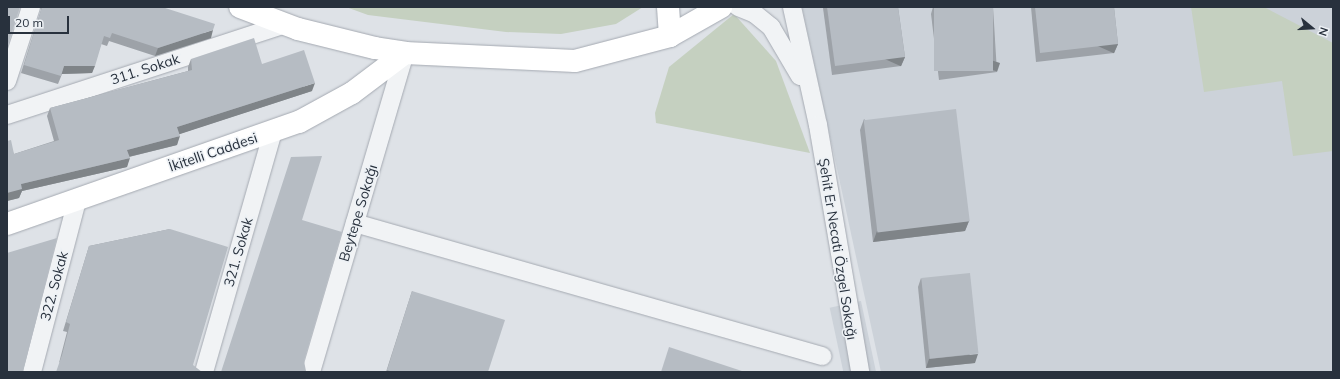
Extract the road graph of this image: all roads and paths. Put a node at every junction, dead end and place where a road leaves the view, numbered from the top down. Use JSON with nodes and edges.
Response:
{"nodes":[{"id":1,"x":31,"y":7,"type":"edge"},
{"id":2,"x":240,"y":7,"type":"edge"},
{"id":3,"x":668,"y":7,"type":"edge"},
{"id":4,"x":721,"y":7,"type":"edge"},
{"id":5,"x":738,"y":7,"type":"edge"},
{"id":6,"x":792,"y":7,"type":"edge"},
{"id":7,"x":283,"y":24,"type":"junction"},
{"id":8,"x":670,"y":36,"type":"junction"},
{"id":9,"x":405,"y":53,"type":"junction"},
{"id":10,"x":7,"y":81,"type":"edge"},
{"id":11,"x":7,"y":115,"type":"edge"},
{"id":12,"x":818,"y":125,"type":"junction"},
{"id":13,"x":273,"y":131,"type":"junction"},
{"id":14,"x":77,"y":200,"type":"junction"},
{"id":15,"x":355,"y":223,"type":"junction"},
{"id":16,"x":7,"y":224,"type":"edge"},
{"id":17,"x":822,"y":356,"type":"dead end"},
{"id":18,"x":32,"y":372,"type":"edge"},
{"id":19,"x":204,"y":372,"type":"edge"},
{"id":20,"x":311,"y":372,"type":"edge"},
{"id":21,"x":860,"y":372,"type":"edge"}],
"edges":[{"from":1,"to":10,"type":"street"},
{"from":2,"to":7,"type":"main road"},
{"from":3,"to":8,"type":"main road"},
{"from":4,"to":8,"type":"main road"},
{"from":5,"to":12,"type":"street"},
{"from":6,"to":12,"type":"street"},
{"from":7,"to":9,"type":"main road"},
{"from":7,"to":11,"type":"street","name":"311. Sokak"},
{"from":8,"to":9,"type":"main road"},
{"from":9,"to":13,"type":"main road","name":"İkitelli Caddesi"},
{"from":9,"to":15,"type":"street","name":"Beytepe Sokağı"},
{"from":12,"to":21,"type":"street","name":"Şehit Er Necati Özgel Sokağı"},
{"from":13,"to":14,"type":"main road","name":"İkitelli Caddesi"},
{"from":13,"to":19,"type":"street","name":"321. Sokak"},
{"from":14,"to":16,"type":"main road","name":"İkitelli Caddesi"},
{"from":14,"to":18,"type":"street","name":"322. Sokak"},
{"from":15,"to":17,"type":"street"},
{"from":15,"to":20,"type":"street","name":"Beytepe Sokağı"}]}
